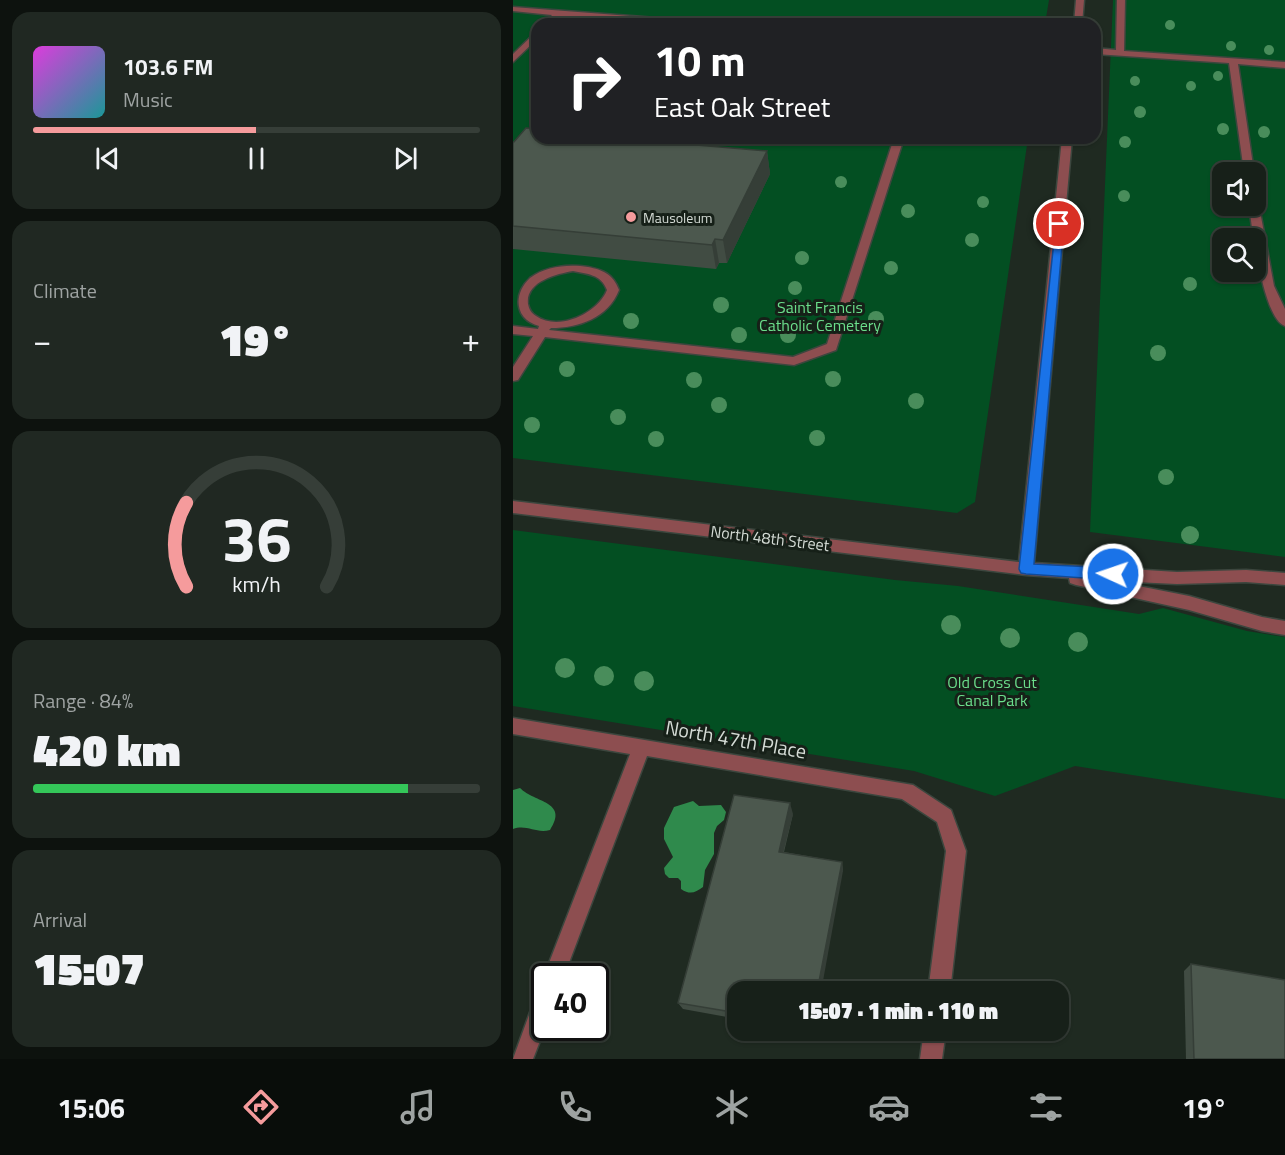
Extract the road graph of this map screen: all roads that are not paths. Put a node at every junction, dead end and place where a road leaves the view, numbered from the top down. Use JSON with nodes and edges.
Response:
{"nodes":[{"id":1,"x":1080,"y":0,"type":"edge"},
{"id":2,"x":1121,"y":0,"type":"edge"},
{"id":3,"x":513,"y":9,"type":"edge"},
{"id":4,"x":558,"y":13,"type":"junction"},
{"id":5,"x":553,"y":18,"type":"edge"},
{"id":6,"x":626,"y":18,"type":"edge"},
{"id":7,"x":1078,"y":18,"type":"edge"},
{"id":8,"x":531,"y":40,"type":"edge"},
{"id":9,"x":1101,"y":51,"type":"edge"},
{"id":10,"x":1120,"y":53,"type":"junction"},
{"id":11,"x":513,"y":59,"type":"edge"},
{"id":12,"x":1233,"y":61,"type":"junction"},
{"id":13,"x":1285,"y":65,"type":"edge"},
{"id":14,"x":897,"y":144,"type":"edge"},
{"id":15,"x":1066,"y":144,"type":"edge"},
{"id":16,"x":1248,"y":162,"type":"edge"},
{"id":17,"x":1256,"y":216,"type":"edge"},
{"id":18,"x":1285,"y":322,"type":"edge"},
{"id":19,"x":544,"y":329,"type":"junction"},
{"id":20,"x":513,"y":330,"type":"edge"},
{"id":21,"x":513,"y":377,"type":"edge"},
{"id":22,"x":513,"y":507,"type":"edge"},
{"id":23,"x":1026,"y":569,"type":"junction"},
{"id":24,"x":1285,"y":579,"type":"edge"},
{"id":25,"x":1285,"y":628,"type":"edge"},
{"id":26,"x":513,"y":726,"type":"edge"},
{"id":27,"x":642,"y":746,"type":"junction"},
{"id":28,"x":559,"y":963,"type":"edge"},
{"id":29,"x":940,"y":981,"type":"edge"},
{"id":30,"x":531,"y":1036,"type":"edge"},
{"id":31,"x":933,"y":1041,"type":"edge"},
{"id":32,"x":522,"y":1059,"type":"edge"},
{"id":33,"x":931,"y":1059,"type":"edge"}],
"edges":[{"from":1,"to":7,"type":"street"},
{"from":2,"to":10,"type":"street"},
{"from":3,"to":4,"type":"street"},
{"from":4,"to":5,"type":"street"},
{"from":4,"to":6,"type":"street"},
{"from":8,"to":11,"type":"street"},
{"from":9,"to":10,"type":"street"},
{"from":10,"to":12,"type":"street"},
{"from":12,"to":13,"type":"street"},
{"from":12,"to":16,"type":"street"},
{"from":14,"to":19,"type":"street"},
{"from":15,"to":23,"type":"street"},
{"from":17,"to":18,"type":"street"},
{"from":19,"to":19,"type":"street"},
{"from":19,"to":20,"type":"street"},
{"from":19,"to":21,"type":"street"},
{"from":22,"to":23,"type":"street","name":"North 48th Street"},
{"from":23,"to":24,"type":"street","name":"North 48th Street"},
{"from":23,"to":25,"type":"street","name":"North 48th Street"},
{"from":26,"to":27,"type":"street","name":"North 47th Place"},
{"from":27,"to":28,"type":"street"},
{"from":27,"to":29,"type":"street","name":"North 47th Place"},
{"from":30,"to":32,"type":"street"},
{"from":31,"to":33,"type":"street"}]}
